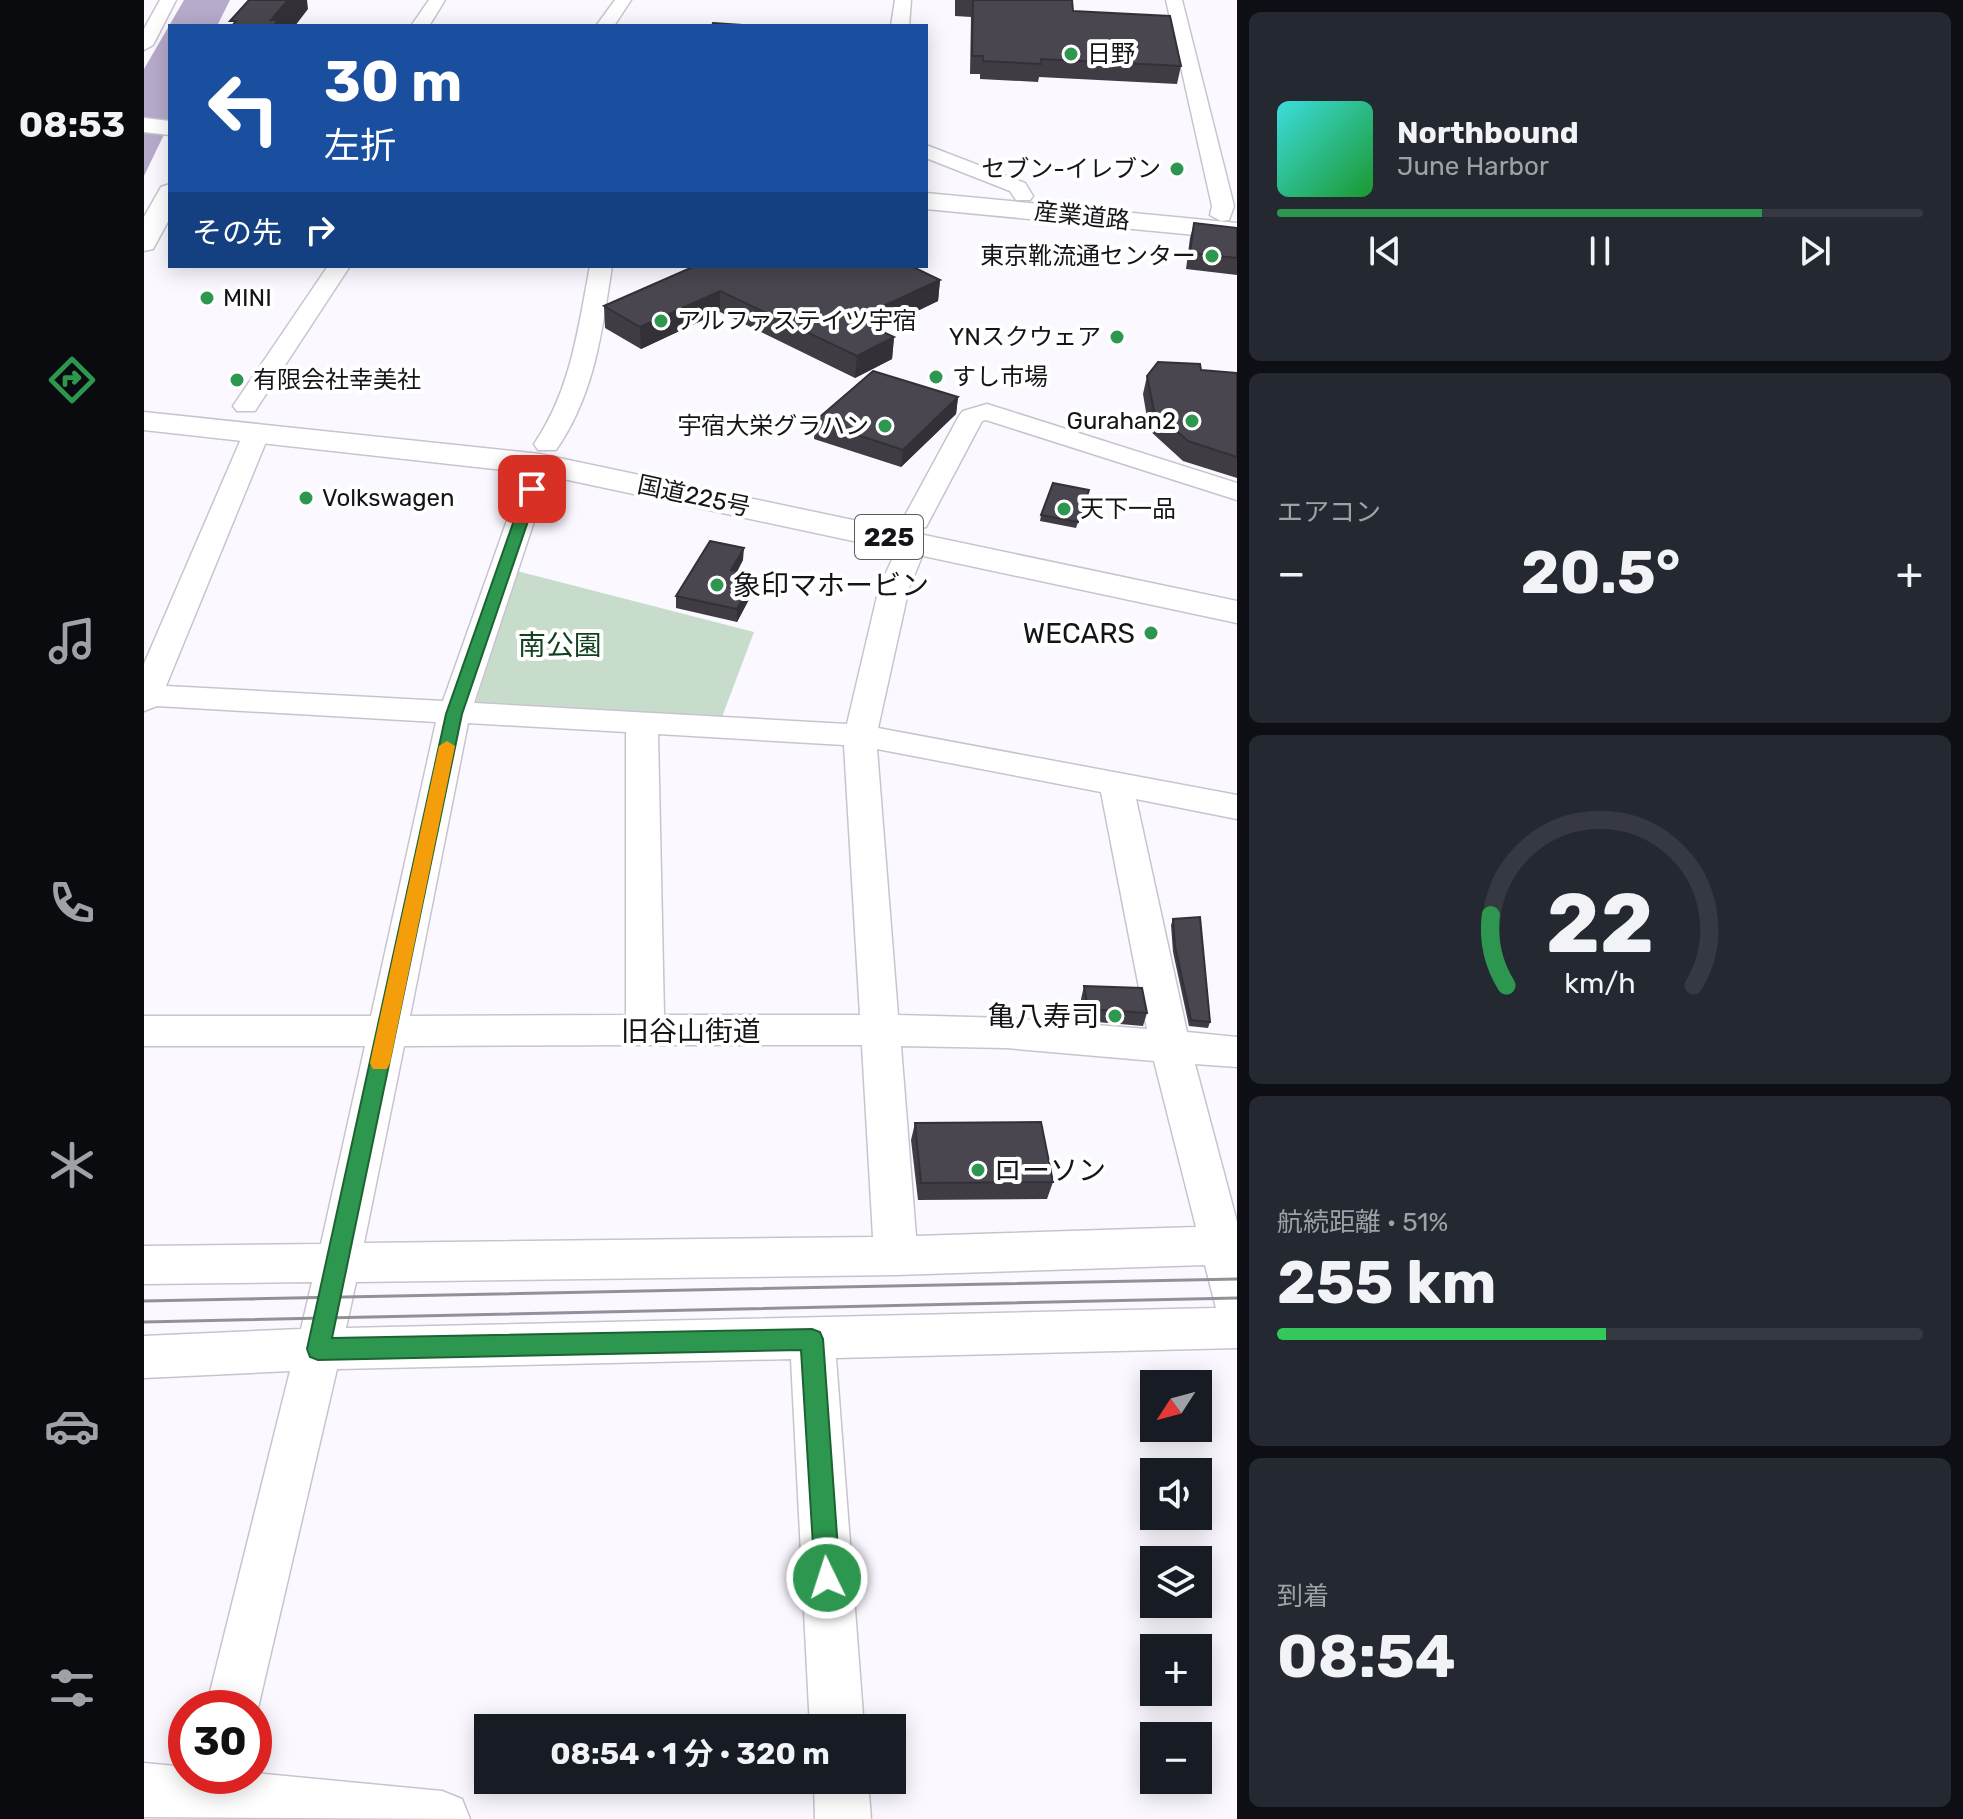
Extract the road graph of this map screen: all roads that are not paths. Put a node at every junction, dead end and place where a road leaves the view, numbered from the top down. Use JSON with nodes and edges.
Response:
{"nodes":[{"id":1,"x":168,"y":0,"type":"edge"},
{"id":2,"x":437,"y":0,"type":"edge"},
{"id":3,"x":623,"y":0,"type":"edge"},
{"id":4,"x":903,"y":0,"type":"edge"},
{"id":5,"x":1174,"y":0,"type":"edge"},
{"id":6,"x":421,"y":24,"type":"edge"},
{"id":7,"x":606,"y":24,"type":"edge"},
{"id":8,"x":900,"y":24,"type":"edge"},
{"id":9,"x":144,"y":45,"type":"edge"},
{"id":10,"x":144,"y":114,"type":"edge"},
{"id":11,"x":168,"y":116,"type":"edge"},
{"id":12,"x":144,"y":125,"type":"edge"},
{"id":13,"x":168,"y":128,"type":"edge"},
{"id":14,"x":928,"y":152,"type":"edge"},
{"id":15,"x":928,"y":187,"type":"edge"},
{"id":16,"x":168,"y":196,"type":"edge"},
{"id":17,"x":1023,"y":196,"type":"junction"},
{"id":18,"x":928,"y":201,"type":"edge"},
{"id":19,"x":1232,"y":221,"type":"edge"},
{"id":20,"x":144,"y":243,"type":"edge"},
{"id":21,"x":338,"y":268,"type":"edge"},
{"id":22,"x":601,"y":268,"type":"edge"},
{"id":23,"x":144,"y":398,"type":"edge"},
{"id":24,"x":251,"y":419,"type":"junction"},
{"id":25,"x":144,"y":421,"type":"edge"},
{"id":26,"x":544,"y":454,"type":"junction"},
{"id":27,"x":1237,"y":492,"type":"edge"},
{"id":28,"x":915,"y":532,"type":"junction"},
{"id":29,"x":1237,"y":585,"type":"edge"},
{"id":30,"x":1237,"y":612,"type":"edge"},
{"id":31,"x":145,"y":697,"type":"edge"},
{"id":32,"x":454,"y":714,"type":"junction"},
{"id":33,"x":642,"y":724,"type":"junction"},
{"id":34,"x":860,"y":735,"type":"junction"},
{"id":35,"x":1116,"y":784,"type":"junction"},
{"id":36,"x":1237,"y":807,"type":"edge"},
{"id":37,"x":387,"y":1030,"type":"junction"},
{"id":38,"x":878,"y":1030,"type":"junction"},
{"id":39,"x":144,"y":1031,"type":"edge"},
{"id":40,"x":645,"y":1032,"type":"junction"},
{"id":41,"x":1170,"y":1045,"type":"junction"},
{"id":42,"x":1237,"y":1052,"type":"edge"},
{"id":43,"x":1230,"y":1245,"type":"edge"},
{"id":44,"x":896,"y":1256,"type":"junction"},
{"id":45,"x":336,"y":1264,"type":"junction"},
{"id":46,"x":144,"y":1265,"type":"edge"},
{"id":47,"x":1237,"y":1305,"type":"edge"},
{"id":48,"x":1237,"y":1328,"type":"edge"},
{"id":49,"x":812,"y":1339,"type":"junction"},
{"id":50,"x":318,"y":1349,"type":"junction"},
{"id":51,"x":144,"y":1357,"type":"edge"},
{"id":52,"x":236,"y":1690,"type":"edge"},
{"id":53,"x":836,"y":1714,"type":"edge"},
{"id":54,"x":144,"y":1790,"type":"edge"},
{"id":55,"x":842,"y":1794,"type":"edge"},
{"id":56,"x":206,"y":1797,"type":"edge"},
{"id":57,"x":442,"y":1819,"type":"edge"},
{"id":58,"x":843,"y":1819,"type":"edge"}],
"edges":[{"from":1,"to":9,"type":"street"},
{"from":2,"to":6,"type":"street"},
{"from":3,"to":7,"type":"street"},
{"from":4,"to":8,"type":"street"},
{"from":5,"to":19,"type":"street"},
{"from":10,"to":11,"type":"main road"},
{"from":12,"to":13,"type":"main road"},
{"from":14,"to":17,"type":"street"},
{"from":15,"to":17,"type":"main road","name":"産業道路"},
{"from":16,"to":20,"type":"main road"},
{"from":17,"to":19,"type":"main road","name":"産業道路"},
{"from":18,"to":19,"type":"main road","name":"産業道路"},
{"from":21,"to":24,"type":"street"},
{"from":22,"to":26,"type":"street"},
{"from":23,"to":24,"type":"main road","name":"国道225号","number":"225"},
{"from":24,"to":25,"type":"main road","name":"国道225号","number":"225"},
{"from":24,"to":26,"type":"main road","name":"国道225号","number":"225"},
{"from":24,"to":31,"type":"street"},
{"from":26,"to":28,"type":"main road","name":"国道225号","number":"225"},
{"from":26,"to":32,"type":"street"},
{"from":27,"to":28,"type":"street"},
{"from":28,"to":29,"type":"main road","name":"国道225号","number":"225"},
{"from":28,"to":30,"type":"main road","name":"国道225号","number":"225"},
{"from":28,"to":34,"type":"street"},
{"from":31,"to":32,"type":"street"},
{"from":32,"to":33,"type":"street"},
{"from":32,"to":37,"type":"street"},
{"from":33,"to":34,"type":"street"},
{"from":33,"to":40,"type":"street"},
{"from":34,"to":35,"type":"street"},
{"from":34,"to":38,"type":"street"},
{"from":35,"to":36,"type":"street"},
{"from":35,"to":41,"type":"street"},
{"from":37,"to":39,"type":"street","name":"旧谷山街道"},
{"from":37,"to":40,"type":"street","name":"旧谷山街道"},
{"from":37,"to":45,"type":"street"},
{"from":38,"to":40,"type":"street","name":"旧谷山街道"},
{"from":38,"to":41,"type":"street","name":"旧谷山街道"},
{"from":38,"to":44,"type":"street"},
{"from":41,"to":42,"type":"street","name":"旧谷山街道"},
{"from":41,"to":43,"type":"street"},
{"from":43,"to":44,"type":"street"},
{"from":43,"to":47,"type":"street"},
{"from":44,"to":45,"type":"street"},
{"from":45,"to":46,"type":"street"},
{"from":45,"to":50,"type":"street"},
{"from":48,"to":49,"type":"street"},
{"from":49,"to":50,"type":"street"},
{"from":49,"to":53,"type":"street"},
{"from":50,"to":51,"type":"street"},
{"from":50,"to":52,"type":"street"},
{"from":54,"to":56,"type":"street"},
{"from":55,"to":58,"type":"street"},
{"from":56,"to":57,"type":"street"}]}
